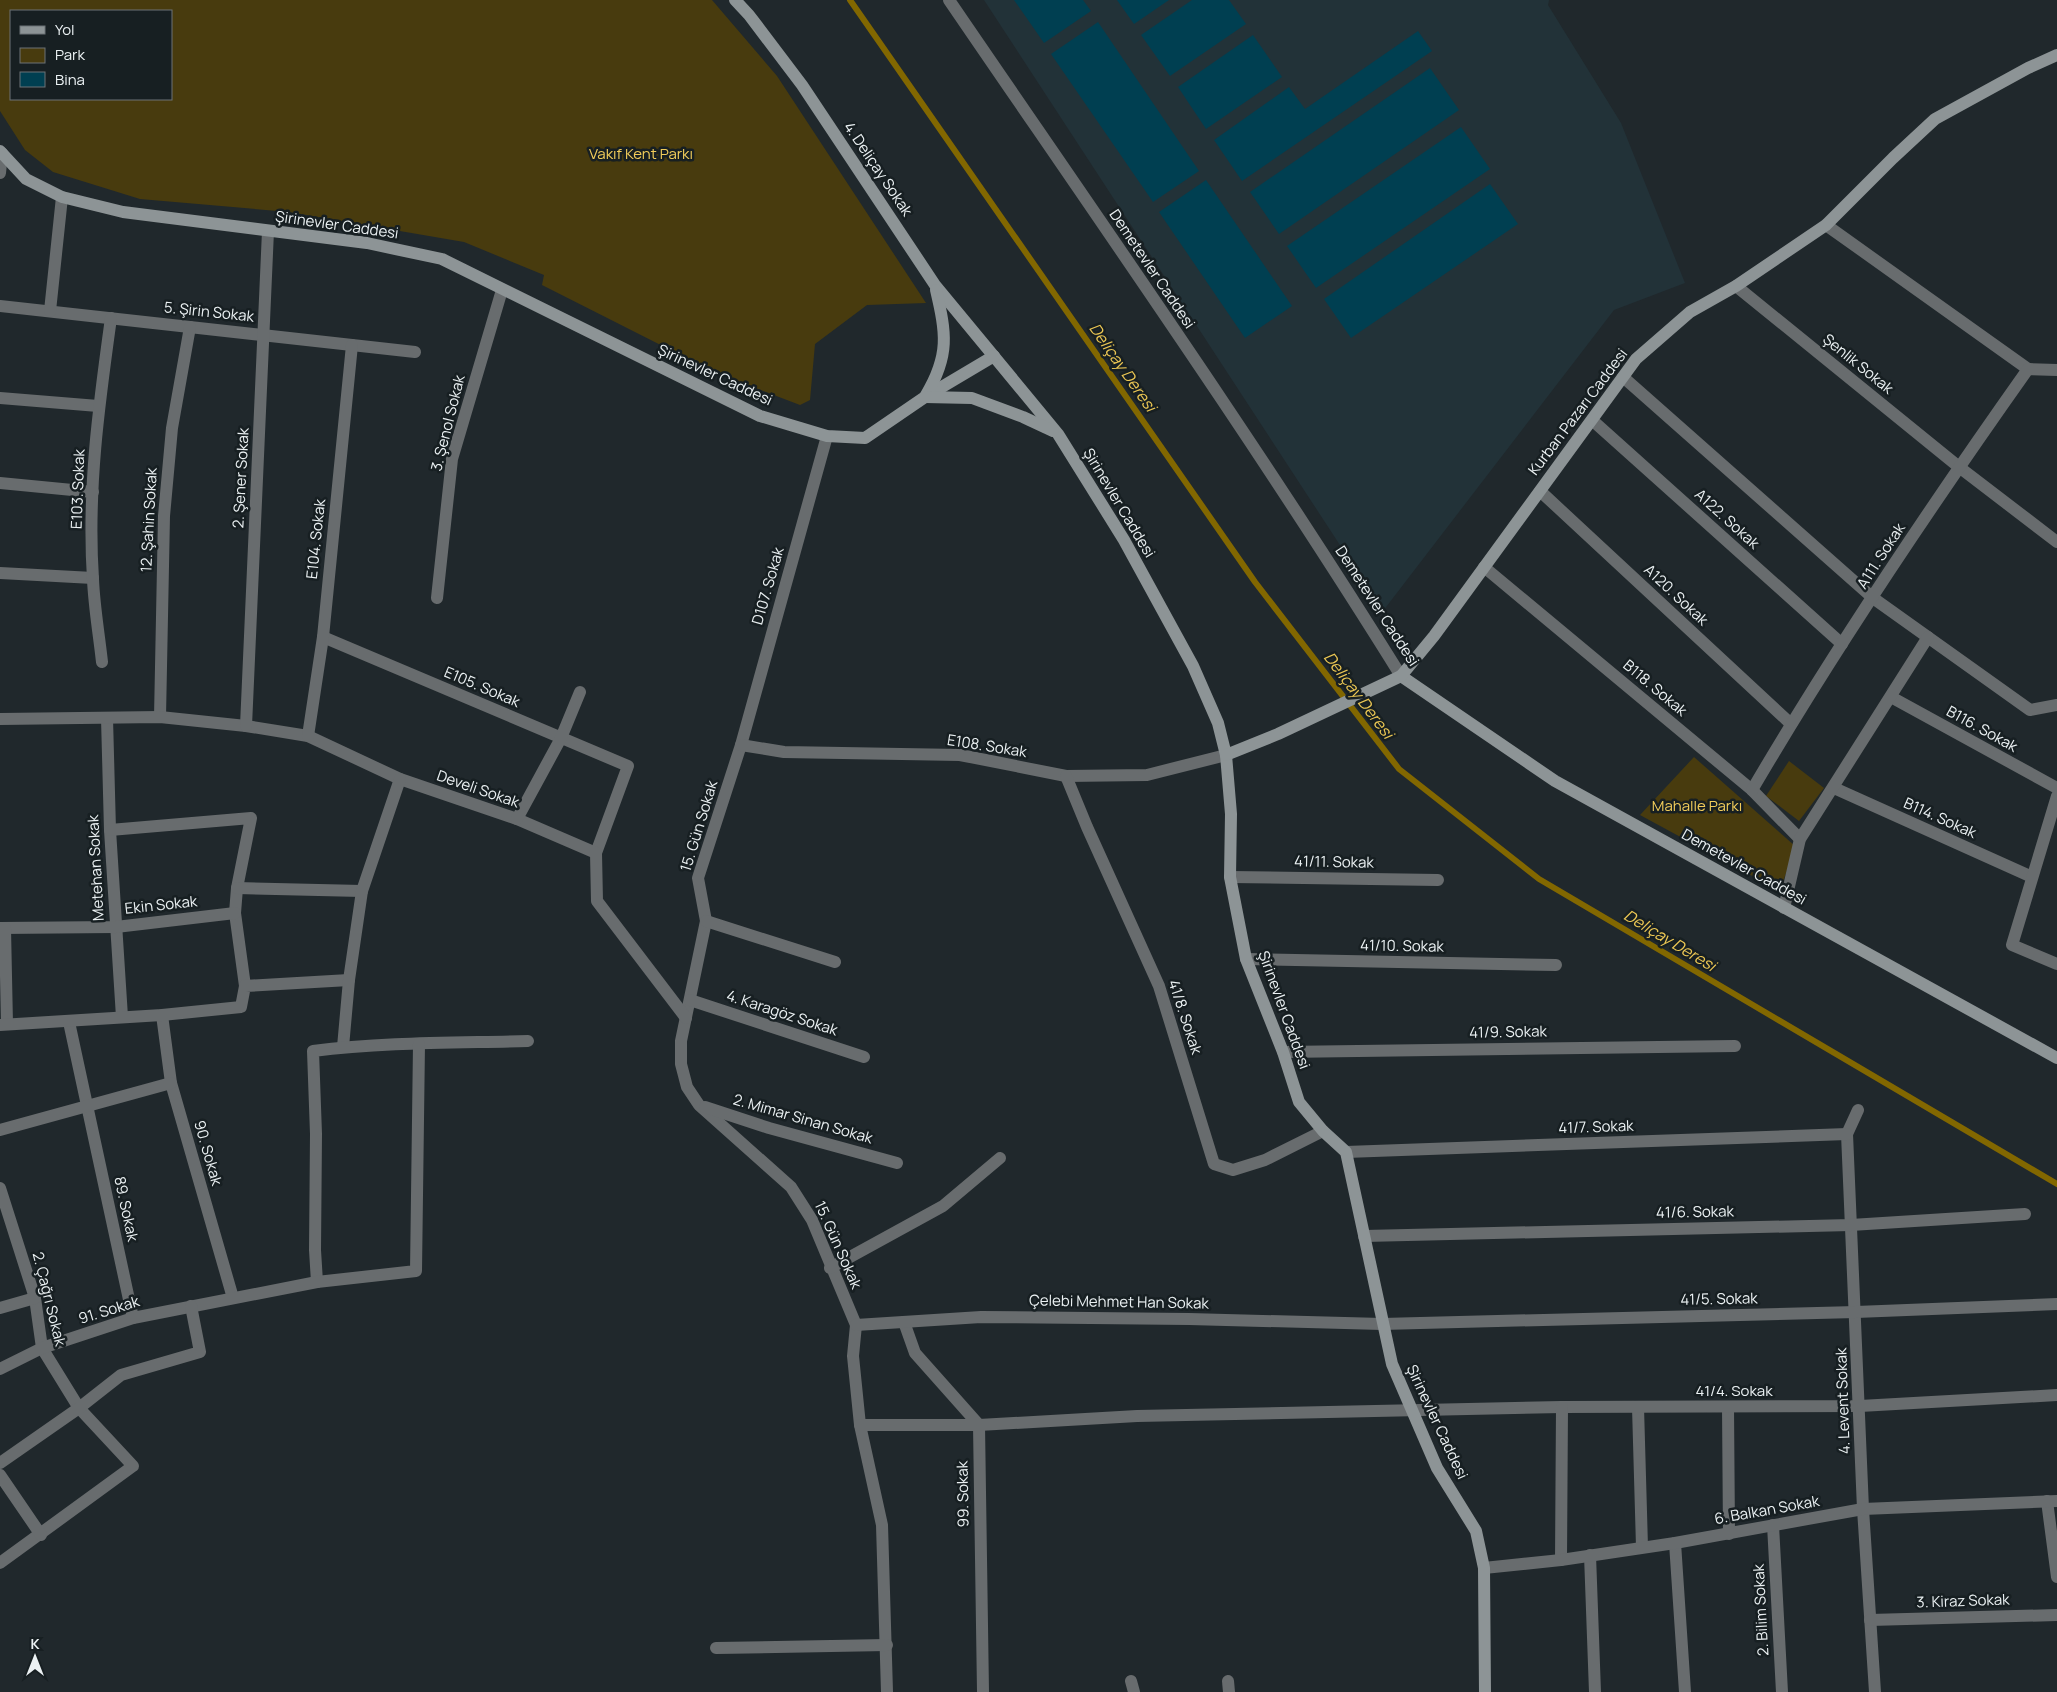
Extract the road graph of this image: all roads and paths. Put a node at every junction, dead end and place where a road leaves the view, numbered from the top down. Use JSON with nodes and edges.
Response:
{"nodes":[{"id":1,"x":735,"y":0,"type":"edge"},
{"id":2,"x":950,"y":0,"type":"edge"},
{"id":3,"x":2057,"y":55,"type":"edge"},
{"id":4,"x":1,"y":152,"type":"edge"},
{"id":5,"x":0,"y":173,"type":"edge"},
{"id":6,"x":62,"y":197,"type":"junction"},
{"id":7,"x":1826,"y":225,"type":"junction"},
{"id":8,"x":268,"y":231,"type":"junction"},
{"id":9,"x":936,"y":286,"type":"junction"},
{"id":10,"x":1736,"y":286,"type":"junction"},
{"id":11,"x":502,"y":290,"type":"junction"},
{"id":12,"x":0,"y":306,"type":"edge"},
{"id":13,"x":50,"y":311,"type":"junction"},
{"id":14,"x":111,"y":318,"type":"junction"},
{"id":15,"x":190,"y":326,"type":"junction"},
{"id":16,"x":264,"y":335,"type":"junction"},
{"id":17,"x":352,"y":345,"type":"junction"},
{"id":18,"x":415,"y":352,"type":"dead end"},
{"id":19,"x":994,"y":356,"type":"junction"},
{"id":20,"x":2028,"y":369,"type":"junction"},
{"id":21,"x":2057,"y":370,"type":"edge"},
{"id":22,"x":1623,"y":377,"type":"junction"},
{"id":23,"x":925,"y":397,"type":"junction"},
{"id":24,"x":0,"y":398,"type":"edge"},
{"id":25,"x":98,"y":406,"type":"junction"},
{"id":26,"x":1592,"y":420,"type":"junction"},
{"id":27,"x":1058,"y":434,"type":"junction"},
{"id":28,"x":827,"y":436,"type":"junction"},
{"id":29,"x":1959,"y":467,"type":"junction"},
{"id":30,"x":0,"y":483,"type":"edge"},
{"id":31,"x":1540,"y":491,"type":"junction"},
{"id":32,"x":93,"y":492,"type":"junction"},
{"id":33,"x":2057,"y":542,"type":"edge"},
{"id":34,"x":1484,"y":567,"type":"junction"},
{"id":35,"x":0,"y":574,"type":"edge"},
{"id":36,"x":93,"y":578,"type":"junction"},
{"id":37,"x":437,"y":598,"type":"dead end"},
{"id":38,"x":1873,"y":598,"type":"junction"},
{"id":39,"x":323,"y":637,"type":"junction"},
{"id":40,"x":1928,"y":637,"type":"junction"},
{"id":41,"x":1842,"y":644,"type":"junction"},
{"id":42,"x":102,"y":662,"type":"dead end"},
{"id":43,"x":1401,"y":676,"type":"junction"},
{"id":44,"x":580,"y":692,"type":"dead end"},
{"id":45,"x":1891,"y":697,"type":"junction"},
{"id":46,"x":2057,"y":705,"type":"edge"},
{"id":47,"x":160,"y":717,"type":"junction"},
{"id":48,"x":107,"y":718,"type":"junction"},
{"id":49,"x":0,"y":719,"type":"edge"},
{"id":50,"x":1791,"y":724,"type":"junction"},
{"id":51,"x":246,"y":726,"type":"junction"},
{"id":52,"x":308,"y":736,"type":"junction"},
{"id":53,"x":561,"y":738,"type":"junction"},
{"id":54,"x":741,"y":745,"type":"junction"},
{"id":55,"x":1226,"y":754,"type":"junction"},
{"id":56,"x":1066,"y":776,"type":"junction"},
{"id":57,"x":400,"y":779,"type":"junction"},
{"id":58,"x":1834,"y":788,"type":"junction"},
{"id":59,"x":2057,"y":788,"type":"edge"},
{"id":60,"x":1752,"y":790,"type":"junction"},
{"id":61,"x":2057,"y":796,"type":"edge"},
{"id":62,"x":516,"y":819,"type":"junction"},
{"id":63,"x":110,"y":830,"type":"junction"},
{"id":64,"x":1800,"y":839,"type":"junction"},
{"id":65,"x":596,"y":853,"type":"junction"},
{"id":66,"x":1230,"y":877,"type":"junction"},
{"id":67,"x":2032,"y":877,"type":"junction"},
{"id":68,"x":1438,"y":880,"type":"dead end"},
{"id":69,"x":237,"y":888,"type":"junction"},
{"id":70,"x":362,"y":891,"type":"junction"},
{"id":71,"x":1784,"y":908,"type":"junction"},
{"id":72,"x":235,"y":913,"type":"junction"},
{"id":73,"x":706,"y":921,"type":"junction"},
{"id":74,"x":116,"y":927,"type":"junction"},
{"id":75,"x":2,"y":928,"type":"edge"},
{"id":76,"x":1246,"y":959,"type":"junction"},
{"id":77,"x":835,"y":962,"type":"dead end"},
{"id":78,"x":2057,"y":964,"type":"edge"},
{"id":79,"x":1556,"y":965,"type":"dead end"},
{"id":80,"x":349,"y":980,"type":"junction"},
{"id":81,"x":245,"y":986,"type":"junction"},
{"id":82,"x":690,"y":1000,"type":"junction"},
{"id":83,"x":162,"y":1015,"type":"junction"},
{"id":84,"x":122,"y":1017,"type":"junction"},
{"id":85,"x":686,"y":1018,"type":"junction"},
{"id":86,"x":69,"y":1022,"type":"junction"},
{"id":87,"x":3,"y":1025,"type":"edge"},
{"id":88,"x":528,"y":1041,"type":"dead end"},
{"id":89,"x":419,"y":1044,"type":"junction"},
{"id":90,"x":1735,"y":1046,"type":"dead end"},
{"id":91,"x":343,"y":1047,"type":"junction"},
{"id":92,"x":1283,"y":1052,"type":"junction"},
{"id":93,"x":864,"y":1057,"type":"dead end"},
{"id":94,"x":2057,"y":1058,"type":"edge"},
{"id":95,"x":171,"y":1083,"type":"junction"},
{"id":96,"x":699,"y":1105,"type":"junction"},
{"id":97,"x":87,"y":1107,"type":"junction"},
{"id":98,"x":1858,"y":1110,"type":"dead end"},
{"id":99,"x":0,"y":1130,"type":"edge"},
{"id":100,"x":1323,"y":1131,"type":"junction"},
{"id":101,"x":1847,"y":1134,"type":"junction"},
{"id":102,"x":1346,"y":1152,"type":"junction"},
{"id":103,"x":1000,"y":1158,"type":"dead end"},
{"id":104,"x":897,"y":1163,"type":"dead end"},
{"id":105,"x":0,"y":1188,"type":"edge"},
{"id":106,"x":2025,"y":1214,"type":"dead end"},
{"id":107,"x":1851,"y":1224,"type":"junction"},
{"id":108,"x":1364,"y":1236,"type":"junction"},
{"id":109,"x":830,"y":1268,"type":"junction"},
{"id":110,"x":317,"y":1282,"type":"junction"},
{"id":111,"x":35,"y":1298,"type":"junction"},
{"id":112,"x":233,"y":1298,"type":"junction"},
{"id":113,"x":2057,"y":1304,"type":"edge"},
{"id":114,"x":192,"y":1306,"type":"junction"},
{"id":115,"x":0,"y":1308,"type":"edge"},
{"id":116,"x":1856,"y":1312,"type":"junction"},
{"id":117,"x":133,"y":1318,"type":"junction"},
{"id":118,"x":904,"y":1322,"type":"junction"},
{"id":119,"x":1382,"y":1324,"type":"junction"},
{"id":120,"x":856,"y":1325,"type":"junction"},
{"id":121,"x":42,"y":1348,"type":"junction"},
{"id":122,"x":0,"y":1369,"type":"edge"},
{"id":123,"x":2057,"y":1395,"type":"edge"},
{"id":124,"x":1860,"y":1406,"type":"junction"},
{"id":125,"x":1562,"y":1407,"type":"junction"},
{"id":126,"x":1638,"y":1407,"type":"junction"},
{"id":127,"x":1728,"y":1407,"type":"junction"},
{"id":128,"x":79,"y":1408,"type":"junction"},
{"id":129,"x":1410,"y":1410,"type":"junction"},
{"id":130,"x":860,"y":1425,"type":"junction"},
{"id":131,"x":978,"y":1425,"type":"junction"},
{"id":132,"x":0,"y":1463,"type":"edge"},
{"id":133,"x":0,"y":1475,"type":"edge"},
{"id":134,"x":2052,"y":1501,"type":"edge"},
{"id":135,"x":1863,"y":1509,"type":"junction"},
{"id":136,"x":1773,"y":1526,"type":"junction"},
{"id":137,"x":1729,"y":1534,"type":"junction"},
{"id":138,"x":41,"y":1535,"type":"junction"},
{"id":139,"x":1675,"y":1543,"type":"junction"},
{"id":140,"x":1642,"y":1547,"type":"junction"},
{"id":141,"x":1590,"y":1555,"type":"junction"},
{"id":142,"x":1561,"y":1560,"type":"junction"},
{"id":143,"x":0,"y":1563,"type":"edge"},
{"id":144,"x":1484,"y":1568,"type":"junction"},
{"id":145,"x":2057,"y":1577,"type":"edge"},
{"id":146,"x":2057,"y":1615,"type":"edge"},
{"id":147,"x":1870,"y":1620,"type":"junction"},
{"id":148,"x":887,"y":1645,"type":"junction"},
{"id":149,"x":716,"y":1648,"type":"dead end"},
{"id":150,"x":887,"y":1692,"type":"edge"},
{"id":151,"x":983,"y":1692,"type":"edge"},
{"id":152,"x":1485,"y":1692,"type":"edge"},
{"id":153,"x":1595,"y":1692,"type":"edge"},
{"id":154,"x":1685,"y":1692,"type":"edge"},
{"id":155,"x":1782,"y":1692,"type":"edge"},
{"id":156,"x":1875,"y":1692,"type":"edge"}],
"edges":[{"from":1,"to":9,"type":"main road","name":"4. Deliçay Sokak"},
{"from":2,"to":43,"type":"street","name":"Demetevler Caddesi"},
{"from":3,"to":7,"type":"main road","name":"Kurban Pazarı Caddesi"},
{"from":4,"to":5,"type":"street"},
{"from":4,"to":6,"type":"main road","name":"Şirinevler Caddesi"},
{"from":6,"to":8,"type":"main road","name":"Şirinevler Caddesi"},
{"from":6,"to":13,"type":"street"},
{"from":7,"to":10,"type":"main road","name":"Kurban Pazarı Caddesi"},
{"from":7,"to":20,"type":"street"},
{"from":8,"to":11,"type":"main road","name":"Şirinevler Caddesi"},
{"from":8,"to":16,"type":"street","name":"2. Şener Sokak"},
{"from":9,"to":19,"type":"main road","name":"4. Deliçay Sokak"},
{"from":9,"to":23,"type":"main road"},
{"from":10,"to":22,"type":"main road","name":"Kurban Pazarı Caddesi"},
{"from":10,"to":29,"type":"street","name":"Şenlik Sokak"},
{"from":11,"to":28,"type":"main road","name":"Şirinevler Caddesi"},
{"from":11,"to":37,"type":"street","name":"3. Şenol Sokak"},
{"from":12,"to":13,"type":"street","name":"5. Şirin Sokak"},
{"from":13,"to":14,"type":"street","name":"5. Şirin Sokak"},
{"from":14,"to":15,"type":"street","name":"5. Şirin Sokak"},
{"from":14,"to":25,"type":"street","name":"E103. Sokak"},
{"from":15,"to":16,"type":"street","name":"5. Şirin Sokak"},
{"from":15,"to":47,"type":"street","name":"12. Şahin Sokak"},
{"from":16,"to":17,"type":"street","name":"5. Şirin Sokak"},
{"from":16,"to":51,"type":"street","name":"2. Şener Sokak"},
{"from":17,"to":18,"type":"street","name":"5. Şirin Sokak"},
{"from":17,"to":39,"type":"street","name":"E104. Sokak"},
{"from":19,"to":23,"type":"main road","name":"Şirinevler Caddesi"},
{"from":19,"to":27,"type":"main road","name":"Şirinevler Caddesi"},
{"from":20,"to":21,"type":"street"},
{"from":20,"to":29,"type":"street","name":"A111. Sokak"},
{"from":22,"to":26,"type":"main road","name":"Kurban Pazarı Caddesi"},
{"from":22,"to":38,"type":"street"},
{"from":23,"to":27,"type":"main road"},
{"from":23,"to":28,"type":"main road","name":"Şirinevler Caddesi"},
{"from":24,"to":25,"type":"street"},
{"from":25,"to":32,"type":"street","name":"E103. Sokak"},
{"from":26,"to":31,"type":"main road","name":"Kurban Pazarı Caddesi"},
{"from":26,"to":41,"type":"street","name":"A122. Sokak"},
{"from":27,"to":55,"type":"main road","name":"Şirinevler Caddesi"},
{"from":28,"to":54,"type":"street","name":"D107. Sokak"},
{"from":29,"to":33,"type":"street","name":"Şenlik Sokak"},
{"from":29,"to":38,"type":"street","name":"A111. Sokak"},
{"from":30,"to":32,"type":"street"},
{"from":31,"to":34,"type":"main road","name":"Kurban Pazarı Caddesi"},
{"from":31,"to":50,"type":"street","name":"A120. Sokak"},
{"from":32,"to":36,"type":"street","name":"E103. Sokak"},
{"from":34,"to":43,"type":"main road","name":"Kurban Pazarı Caddesi"},
{"from":34,"to":60,"type":"street","name":"B118. Sokak"},
{"from":35,"to":36,"type":"street"},
{"from":36,"to":42,"type":"street","name":"E103. Sokak"},
{"from":38,"to":40,"type":"street"},
{"from":38,"to":41,"type":"street","name":"A111. Sokak"},
{"from":39,"to":52,"type":"street","name":"E104. Sokak"},
{"from":39,"to":53,"type":"street","name":"E105. Sokak"},
{"from":40,"to":45,"type":"street"},
{"from":40,"to":46,"type":"street"},
{"from":41,"to":50,"type":"street","name":"A111. Sokak"},
{"from":43,"to":55,"type":"main road","name":"Kurban Pazarı Caddesi"},
{"from":43,"to":71,"type":"main road","name":"Demetevler Caddesi"},
{"from":44,"to":53,"type":"street"},
{"from":45,"to":58,"type":"street"},
{"from":45,"to":59,"type":"street","name":"B116. Sokak"},
{"from":47,"to":48,"type":"street","name":"Develi Sokak"},
{"from":47,"to":51,"type":"street","name":"Develi Sokak"},
{"from":48,"to":49,"type":"street","name":"Develi Sokak"},
{"from":48,"to":63,"type":"street","name":"Metehan Sokak"},
{"from":50,"to":60,"type":"street","name":"A111. Sokak"},
{"from":51,"to":52,"type":"street","name":"Develi Sokak"},
{"from":52,"to":57,"type":"street","name":"Develi Sokak"},
{"from":53,"to":62,"type":"street"},
{"from":53,"to":65,"type":"street","name":"E105. Sokak"},
{"from":54,"to":56,"type":"street","name":"E108. Sokak"},
{"from":54,"to":73,"type":"street","name":"15. Gün Sokak"},
{"from":55,"to":56,"type":"street","name":"E108. Sokak"},
{"from":55,"to":66,"type":"main road","name":"Şirinevler Caddesi"},
{"from":56,"to":100,"type":"street","name":"41/8. Sokak"},
{"from":57,"to":62,"type":"street","name":"Develi Sokak"},
{"from":57,"to":70,"type":"street"},
{"from":58,"to":64,"type":"street"},
{"from":58,"to":67,"type":"street","name":"B114. Sokak"},
{"from":60,"to":64,"type":"street","name":"B118. Sokak"},
{"from":61,"to":67,"type":"street"},
{"from":62,"to":65,"type":"street","name":"Develi Sokak"},
{"from":63,"to":69,"type":"street"},
{"from":63,"to":74,"type":"street","name":"Metehan Sokak"},
{"from":64,"to":71,"type":"street"},
{"from":65,"to":85,"type":"street"},
{"from":66,"to":68,"type":"street","name":"41/11. Sokak"},
{"from":66,"to":76,"type":"main road","name":"Şirinevler Caddesi"},
{"from":67,"to":78,"type":"street"},
{"from":69,"to":70,"type":"street"},
{"from":69,"to":72,"type":"street"},
{"from":70,"to":80,"type":"street"},
{"from":71,"to":94,"type":"main road","name":"Demetevler Caddesi"},
{"from":72,"to":74,"type":"street","name":"Ekin Sokak"},
{"from":72,"to":81,"type":"street"},
{"from":73,"to":77,"type":"street"},
{"from":73,"to":82,"type":"street","name":"15. Gün Sokak"},
{"from":74,"to":75,"type":"street","name":"Ekin Sokak"},
{"from":74,"to":84,"type":"street","name":"Metehan Sokak"},
{"from":75,"to":87,"type":"street"},
{"from":76,"to":79,"type":"street","name":"41/10. Sokak"},
{"from":76,"to":92,"type":"main road","name":"Şirinevler Caddesi"},
{"from":80,"to":81,"type":"street"},
{"from":80,"to":91,"type":"street"},
{"from":81,"to":83,"type":"street"},
{"from":82,"to":85,"type":"street","name":"15. Gün Sokak"},
{"from":82,"to":93,"type":"street","name":"4. Karagöz Sokak"},
{"from":83,"to":84,"type":"street"},
{"from":83,"to":95,"type":"street","name":"90. Sokak"},
{"from":84,"to":86,"type":"street"},
{"from":85,"to":96,"type":"street","name":"15. Gün Sokak"},
{"from":86,"to":87,"type":"street"},
{"from":86,"to":97,"type":"street","name":"89. Sokak"},
{"from":88,"to":89,"type":"street"},
{"from":89,"to":91,"type":"street"},
{"from":89,"to":110,"type":"street","name":"91. Sokak"},
{"from":90,"to":92,"type":"street","name":"41/9. Sokak"},
{"from":91,"to":110,"type":"street"},
{"from":92,"to":100,"type":"main road","name":"Şirinevler Caddesi"},
{"from":95,"to":97,"type":"street"},
{"from":95,"to":112,"type":"street","name":"90. Sokak"},
{"from":96,"to":104,"type":"street","name":"2. Mimar Sinan Sokak"},
{"from":96,"to":109,"type":"street","name":"15. Gün Sokak"},
{"from":97,"to":99,"type":"street"},
{"from":97,"to":117,"type":"street","name":"89. Sokak"},
{"from":98,"to":101,"type":"street","name":"4. Levent Sokak"},
{"from":100,"to":102,"type":"main road","name":"Şirinevler Caddesi"},
{"from":101,"to":102,"type":"street","name":"41/7. Sokak"},
{"from":101,"to":107,"type":"street","name":"4. Levent Sokak"},
{"from":102,"to":108,"type":"main road","name":"Şirinevler Caddesi"},
{"from":103,"to":109,"type":"street"},
{"from":105,"to":111,"type":"street","name":"2. Çağrı Sokak"},
{"from":106,"to":107,"type":"street","name":"41/6. Sokak"},
{"from":107,"to":108,"type":"street","name":"41/6. Sokak"},
{"from":107,"to":116,"type":"street","name":"4. Levent Sokak"},
{"from":108,"to":119,"type":"main road","name":"Şirinevler Caddesi"},
{"from":109,"to":120,"type":"street","name":"15. Gün Sokak"},
{"from":110,"to":112,"type":"street","name":"91. Sokak"},
{"from":111,"to":115,"type":"street"},
{"from":111,"to":121,"type":"street","name":"2. Çağrı Sokak"},
{"from":112,"to":114,"type":"street","name":"91. Sokak"},
{"from":113,"to":116,"type":"street","name":"41/5. Sokak"},
{"from":114,"to":117,"type":"street","name":"91. Sokak"},
{"from":114,"to":128,"type":"street"},
{"from":116,"to":119,"type":"street","name":"41/5. Sokak"},
{"from":116,"to":124,"type":"street","name":"4. Levent Sokak"},
{"from":117,"to":121,"type":"street","name":"91. Sokak"},
{"from":118,"to":119,"type":"street","name":"Çelebi Mehmet Han Sokak"},
{"from":118,"to":120,"type":"street","name":"Çelebi Mehmet Han Sokak"},
{"from":118,"to":131,"type":"street"},
{"from":119,"to":129,"type":"main road","name":"Şirinevler Caddesi"},
{"from":120,"to":130,"type":"street"},
{"from":121,"to":122,"type":"street","name":"91. Sokak"},
{"from":121,"to":128,"type":"street","name":"2. Çağrı Sokak"},
{"from":123,"to":124,"type":"street","name":"41/4. Sokak"},
{"from":124,"to":127,"type":"street","name":"41/4. Sokak"},
{"from":124,"to":135,"type":"street","name":"4. Levent Sokak"},
{"from":125,"to":126,"type":"street","name":"41/4. Sokak"},
{"from":125,"to":129,"type":"street","name":"41/4. Sokak"},
{"from":125,"to":142,"type":"street"},
{"from":126,"to":127,"type":"street","name":"41/4. Sokak"},
{"from":126,"to":140,"type":"street"},
{"from":127,"to":137,"type":"street"},
{"from":128,"to":132,"type":"street"},
{"from":128,"to":138,"type":"street","name":"2. Çağrı Sokak"},
{"from":129,"to":131,"type":"street","name":"41/4. Sokak"},
{"from":129,"to":144,"type":"main road","name":"Şirinevler Caddesi"},
{"from":130,"to":131,"type":"street","name":"41/4. Sokak"},
{"from":130,"to":148,"type":"street"},
{"from":131,"to":151,"type":"street","name":"99. Sokak"},
{"from":133,"to":138,"type":"street"},
{"from":134,"to":135,"type":"street","name":"6. Balkan Sokak"},
{"from":134,"to":145,"type":"street"},
{"from":135,"to":136,"type":"street","name":"6. Balkan Sokak"},
{"from":135,"to":147,"type":"street","name":"4. Levent Sokak"},
{"from":136,"to":137,"type":"street","name":"6. Balkan Sokak"},
{"from":136,"to":155,"type":"street","name":"2. Bilim Sokak"},
{"from":137,"to":139,"type":"street","name":"6. Balkan Sokak"},
{"from":138,"to":143,"type":"street","name":"2. Çağrı Sokak"},
{"from":139,"to":140,"type":"street","name":"6. Balkan Sokak"},
{"from":139,"to":154,"type":"street"},
{"from":140,"to":141,"type":"street","name":"6. Balkan Sokak"},
{"from":141,"to":142,"type":"street","name":"6. Balkan Sokak"},
{"from":141,"to":153,"type":"street"},
{"from":142,"to":144,"type":"street","name":"6. Balkan Sokak"},
{"from":144,"to":152,"type":"main road","name":"Şirinevler Caddesi"},
{"from":146,"to":147,"type":"street","name":"3. Kiraz Sokak"},
{"from":147,"to":156,"type":"street","name":"4. Levent Sokak"},
{"from":148,"to":149,"type":"street"},
{"from":148,"to":150,"type":"street"}]}
